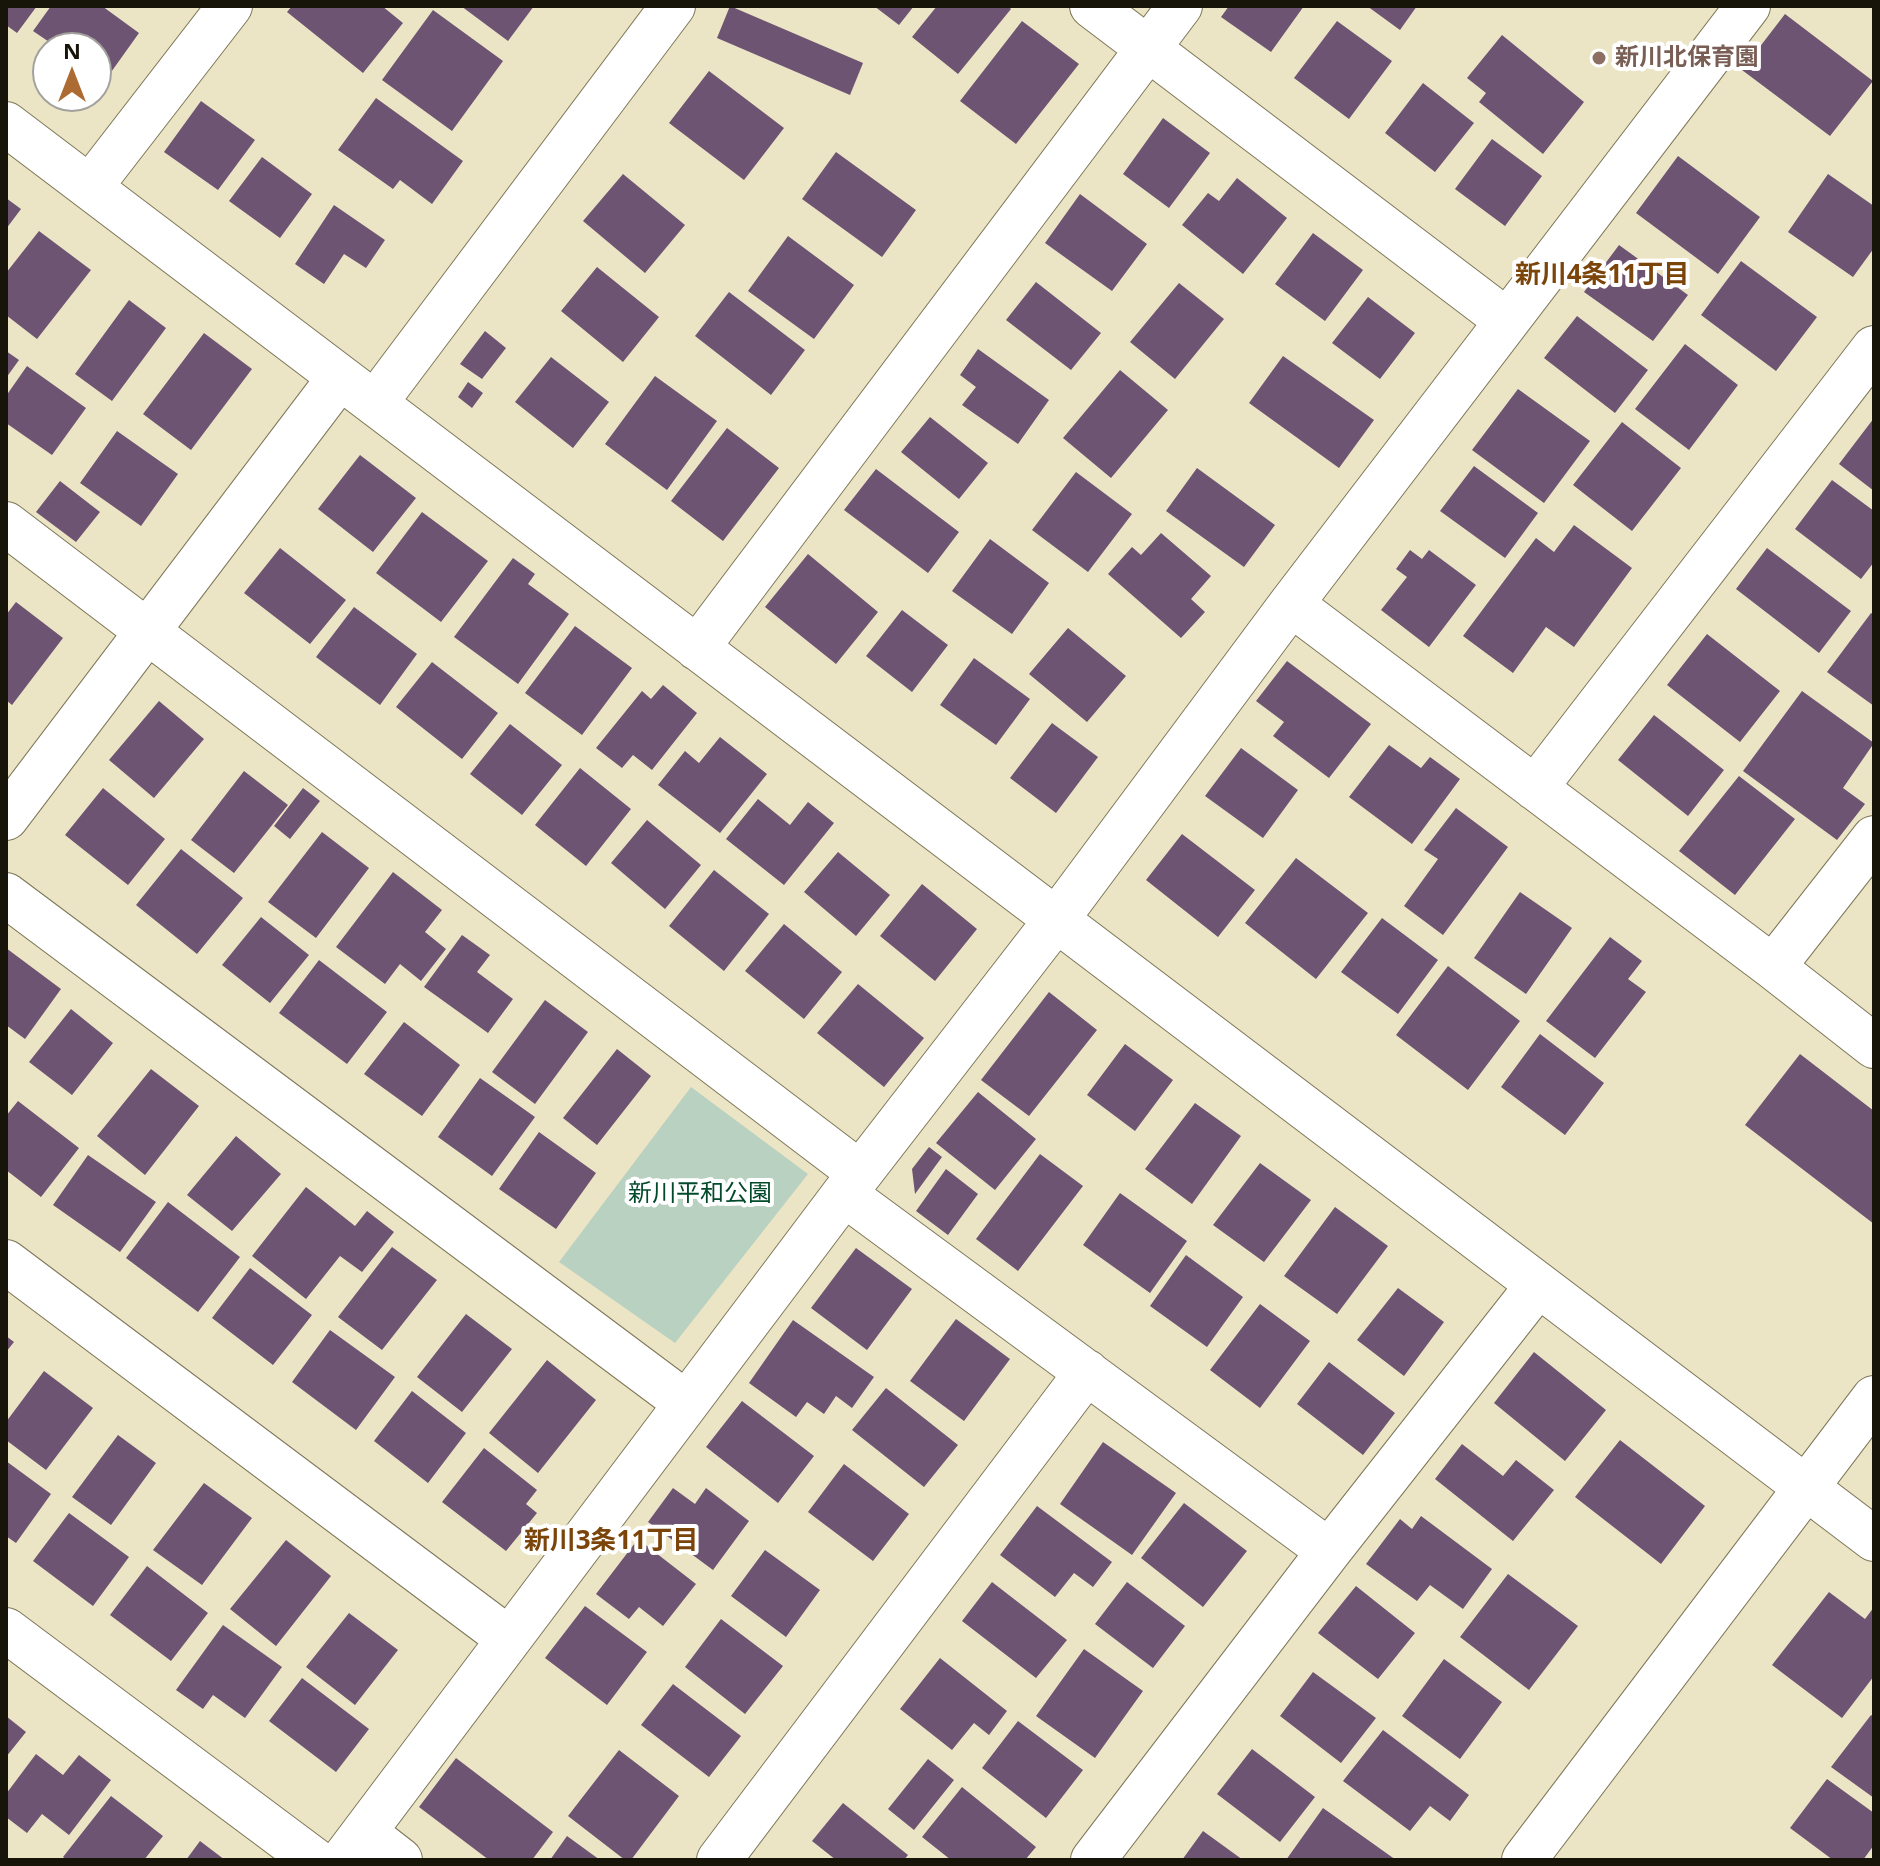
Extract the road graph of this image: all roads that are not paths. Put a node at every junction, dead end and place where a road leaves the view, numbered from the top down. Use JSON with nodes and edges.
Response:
{"nodes":[{"id":1,"x":230,"y":6,"type":"edge"},
{"id":2,"x":673,"y":6,"type":"edge"},
{"id":3,"x":1092,"y":6,"type":"edge"},
{"id":4,"x":1180,"y":6,"type":"edge"},
{"id":5,"x":1748,"y":6,"type":"edge"},
{"id":6,"x":1147,"y":48,"type":"junction"},
{"id":7,"x":6,"y":124,"type":"edge"},
{"id":8,"x":90,"y":187,"type":"junction"},
{"id":9,"x":1506,"y":320,"type":"junction"},
{"id":10,"x":1874,"y":348,"type":"edge"},
{"id":11,"x":340,"y":377,"type":"junction"},
{"id":12,"x":375,"y":403,"type":"junction"},
{"id":13,"x":6,"y":524,"type":"edge"},
{"id":14,"x":1291,"y":604,"type":"junction"},
{"id":15,"x":147,"y":632,"type":"junction"},
{"id":16,"x":697,"y":648,"type":"junction"},
{"id":17,"x":1535,"y":788,"type":"junction"},
{"id":18,"x":6,"y":818,"type":"edge"},
{"id":19,"x":1874,"y":838,"type":"edge"},
{"id":20,"x":6,"y":895,"type":"edge"},
{"id":21,"x":1056,"y":920,"type":"junction"},
{"id":22,"x":1773,"y":967,"type":"junction"},
{"id":23,"x":1874,"y":1046,"type":"edge"},
{"id":24,"x":852,"y":1183,"type":"junction"},
{"id":25,"x":6,"y":1262,"type":"edge"},
{"id":26,"x":1538,"y":1285,"type":"junction"},
{"id":27,"x":1087,"y":1372,"type":"junction"},
{"id":28,"x":1874,"y":1398,"type":"edge"},
{"id":29,"x":686,"y":1403,"type":"junction"},
{"id":30,"x":1806,"y":1488,"type":"junction"},
{"id":31,"x":1874,"y":1539,"type":"edge"},
{"id":32,"x":1329,"y":1551,"type":"junction"},
{"id":33,"x":6,"y":1630,"type":"edge"},
{"id":34,"x":509,"y":1639,"type":"junction"},
{"id":35,"x":353,"y":1846,"type":"edge"},
{"id":36,"x":314,"y":1860,"type":"edge"},
{"id":37,"x":400,"y":1860,"type":"edge"},
{"id":38,"x":719,"y":1860,"type":"edge"},
{"id":39,"x":1093,"y":1860,"type":"edge"},
{"id":40,"x":1524,"y":1860,"type":"edge"}],
"edges":[{"from":1,"to":8,"type":"street"},
{"from":2,"to":12,"type":"street"},
{"from":3,"to":6,"type":"street"},
{"from":4,"to":6,"type":"street"},
{"from":5,"to":9,"type":"street"},
{"from":6,"to":9,"type":"street"},
{"from":6,"to":16,"type":"street"},
{"from":7,"to":8,"type":"street"},
{"from":8,"to":11,"type":"street"},
{"from":9,"to":14,"type":"street"},
{"from":10,"to":17,"type":"street"},
{"from":11,"to":12,"type":"street"},
{"from":11,"to":15,"type":"street"},
{"from":12,"to":16,"type":"street"},
{"from":13,"to":15,"type":"street"},
{"from":14,"to":17,"type":"street"},
{"from":14,"to":21,"type":"street"},
{"from":15,"to":18,"type":"street"},
{"from":15,"to":24,"type":"street"},
{"from":16,"to":21,"type":"street"},
{"from":17,"to":22,"type":"street"},
{"from":19,"to":22,"type":"street"},
{"from":20,"to":29,"type":"street"},
{"from":21,"to":24,"type":"street"},
{"from":21,"to":26,"type":"street"},
{"from":22,"to":23,"type":"street"},
{"from":24,"to":27,"type":"street"},
{"from":24,"to":29,"type":"street"},
{"from":25,"to":34,"type":"street"},
{"from":26,"to":30,"type":"street"},
{"from":26,"to":32,"type":"street"},
{"from":27,"to":32,"type":"street"},
{"from":27,"to":38,"type":"street"},
{"from":28,"to":30,"type":"street"},
{"from":29,"to":34,"type":"street"},
{"from":30,"to":31,"type":"street"},
{"from":30,"to":40,"type":"street"},
{"from":32,"to":39,"type":"street"},
{"from":33,"to":36,"type":"street"},
{"from":34,"to":35,"type":"street"},
{"from":35,"to":37,"type":"street"}]}
